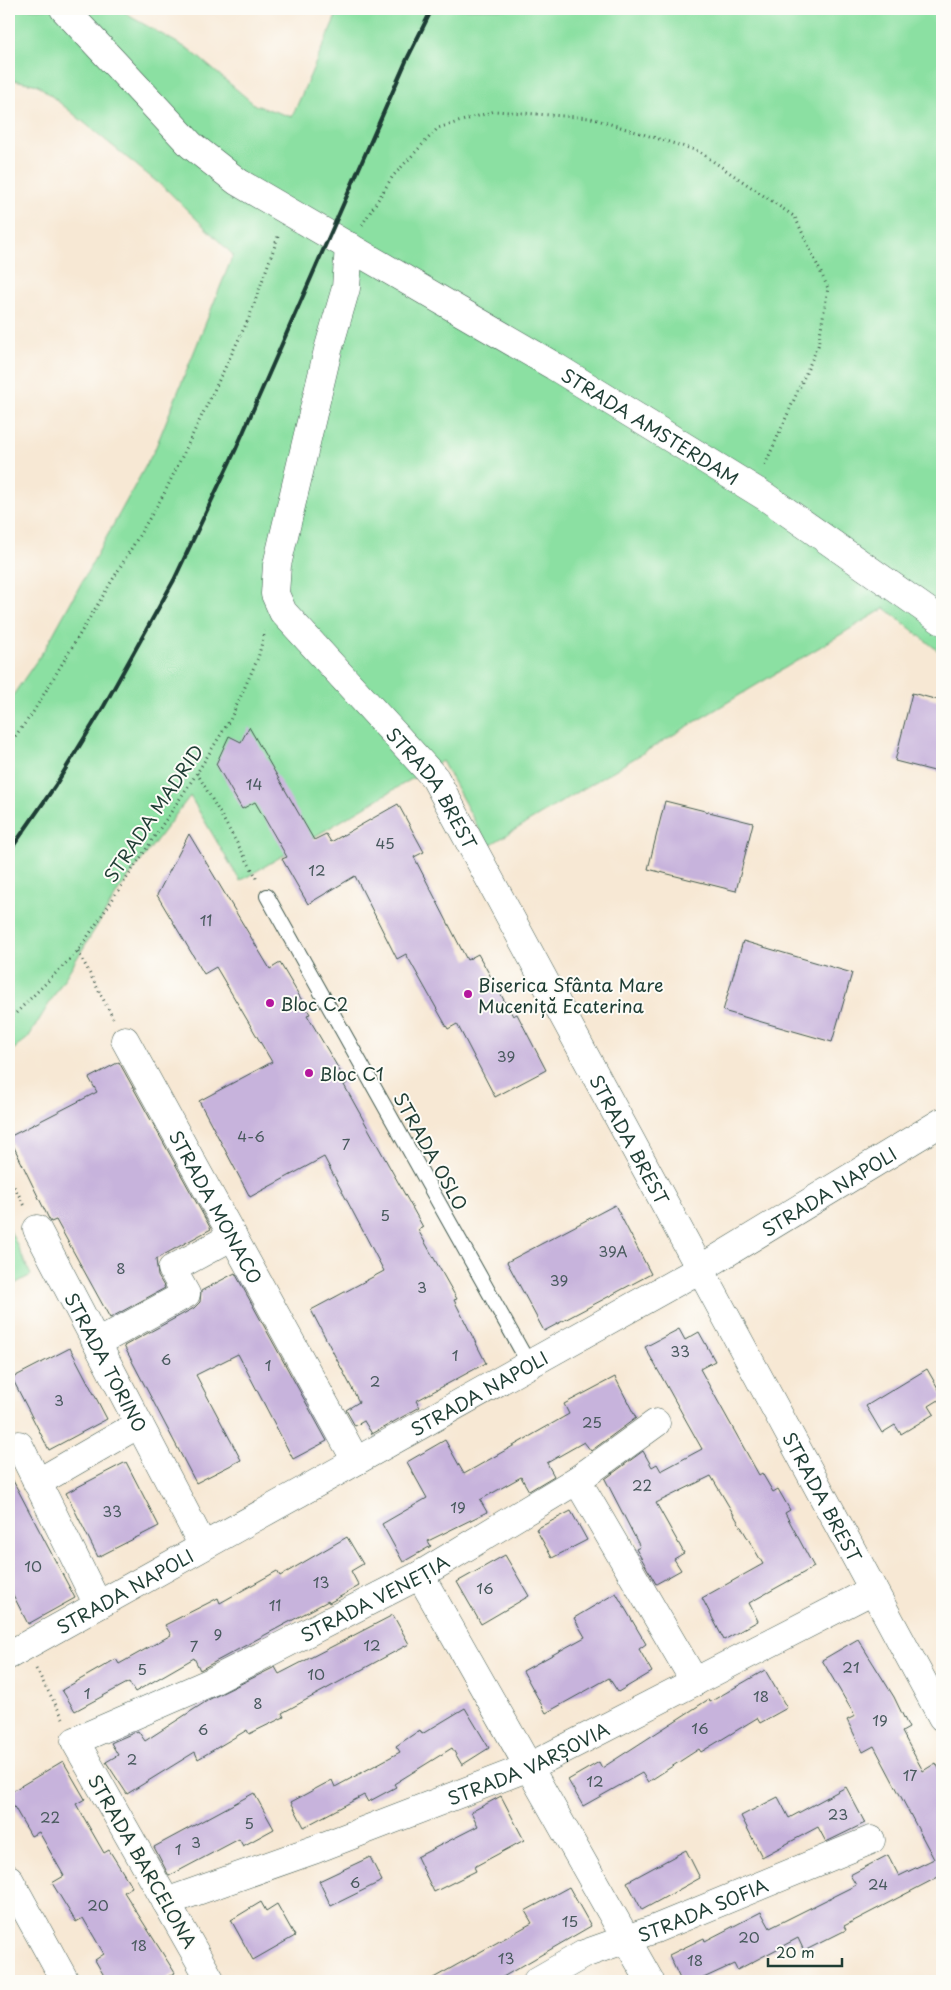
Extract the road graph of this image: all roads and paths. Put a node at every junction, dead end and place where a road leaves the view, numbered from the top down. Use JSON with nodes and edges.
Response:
{"nodes":[{"id":1,"x":64,"y":9,"type":"edge"},
{"id":2,"x":287,"y":210,"type":"junction"},
{"id":3,"x":349,"y":246,"type":"junction"},
{"id":4,"x":766,"y":497,"type":"junction"},
{"id":5,"x":275,"y":594,"type":"junction"},
{"id":6,"x":942,"y":621,"type":"edge"},
{"id":7,"x":9,"y":744,"type":"edge"},
{"id":8,"x":197,"y":773,"type":"junction"},
{"id":9,"x":267,"y":896,"type":"joint"},
{"id":10,"x":78,"y":951,"type":"junction"},
{"id":11,"x":9,"y":1020,"type":"edge"},
{"id":12,"x":125,"y":1040,"type":"joint"},
{"id":13,"x":942,"y":1122,"type":"edge"},
{"id":14,"x":9,"y":1178,"type":"edge"},
{"id":15,"x":37,"y":1229,"type":"joint"},
{"id":16,"x":233,"y":1236,"type":"junction"},
{"id":17,"x":700,"y":1269,"type":"junction"},
{"id":18,"x":97,"y":1343,"type":"junction"},
{"id":19,"x":529,"y":1364,"type":"junction"},
{"id":20,"x":139,"y":1424,"type":"junction"},
{"id":21,"x":656,"y":1424,"type":"dead end"},
{"id":22,"x":9,"y":1451,"type":"edge"},
{"id":23,"x":356,"y":1461,"type":"junction"},
{"id":24,"x":578,"y":1480,"type":"junction"},
{"id":25,"x":37,"y":1483,"type":"junction"},
{"id":26,"x":203,"y":1546,"type":"junction"},
{"id":27,"x":420,"y":1575,"type":"junction"},
{"id":28,"x":873,"y":1590,"type":"junction"},
{"id":29,"x":98,"y":1605,"type":"junction"},
{"id":30,"x":14,"y":1649,"type":"edge"},
{"id":31,"x":695,"y":1682,"type":"junction"},
{"id":32,"x":942,"y":1716,"type":"edge"},
{"id":33,"x":75,"y":1741,"type":"junction"},
{"id":34,"x":529,"y":1767,"type":"junction"},
{"id":35,"x":871,"y":1840,"type":"dead end"},
{"id":36,"x":9,"y":1879,"type":"edge"},
{"id":37,"x":166,"y":1902,"type":"junction"},
{"id":38,"x":626,"y":1939,"type":"junction"},
{"id":39,"x":65,"y":1981,"type":"edge"},
{"id":40,"x":211,"y":1981,"type":"edge"},
{"id":41,"x":536,"y":1981,"type":"edge"},
{"id":42,"x":650,"y":1981,"type":"edge"}],
"edges":[{"from":1,"to":2,"type":"street","name":"STRADA AMSTERDAM"},
{"from":2,"to":3,"type":"street","name":"STRADA AMSTERDAM"},
{"from":2,"to":7,"type":"path"},
{"from":3,"to":4,"type":"street","name":"STRADA AMSTERDAM"},
{"from":3,"to":4,"type":"path"},
{"from":3,"to":5,"type":"street"},
{"from":4,"to":6,"type":"street","name":"STRADA AMSTERDAM"},
{"from":5,"to":8,"type":"path","name":"STRADA MADRID"},
{"from":5,"to":17,"type":"street","name":"STRADA BREST"},
{"from":8,"to":9,"type":"path"},
{"from":8,"to":10,"type":"path","name":"STRADA MADRID"},
{"from":9,"to":19,"type":"lane","name":"STRADA OSLO"},
{"from":10,"to":11,"type":"path","name":"STRADA MADRID"},
{"from":10,"to":12,"type":"path"},
{"from":12,"to":16,"type":"street","name":"STRADA MONACO"},
{"from":13,"to":17,"type":"street","name":"STRADA NAPOLI"},
{"from":14,"to":15,"type":"path"},
{"from":15,"to":18,"type":"street","name":"STRADA TORINO"},
{"from":16,"to":18,"type":"street"},
{"from":16,"to":23,"type":"street","name":"STRADA MONACO"},
{"from":17,"to":19,"type":"street","name":"STRADA NAPOLI"},
{"from":17,"to":28,"type":"street","name":"STRADA BREST"},
{"from":18,"to":20,"type":"street","name":"STRADA TORINO"},
{"from":19,"to":23,"type":"street","name":"STRADA NAPOLI"},
{"from":20,"to":25,"type":"street"},
{"from":20,"to":26,"type":"street","name":"STRADA TORINO"},
{"from":21,"to":24,"type":"street","name":"STRADA VENEȚIA"},
{"from":22,"to":25,"type":"street"},
{"from":23,"to":26,"type":"street","name":"STRADA NAPOLI"},
{"from":24,"to":27,"type":"street","name":"STRADA VENEȚIA"},
{"from":24,"to":31,"type":"street"},
{"from":25,"to":29,"type":"street"},
{"from":26,"to":29,"type":"street","name":"STRADA NAPOLI"},
{"from":27,"to":33,"type":"street","name":"STRADA VENEȚIA"},
{"from":27,"to":34,"type":"street"},
{"from":28,"to":31,"type":"street","name":"STRADA VARȘOVIA"},
{"from":28,"to":32,"type":"street","name":"STRADA BREST"},
{"from":29,"to":30,"type":"street","name":"STRADA NAPOLI"},
{"from":30,"to":33,"type":"path"},
{"from":31,"to":34,"type":"street","name":"STRADA VARȘOVIA"},
{"from":33,"to":37,"type":"street","name":"STRADA BARCELONA"},
{"from":34,"to":37,"type":"street","name":"STRADA VARȘOVIA"},
{"from":34,"to":38,"type":"street"},
{"from":35,"to":38,"type":"street","name":"STRADA SOFIA"},
{"from":36,"to":39,"type":"street"},
{"from":37,"to":40,"type":"street","name":"STRADA BARCELONA"},
{"from":38,"to":41,"type":"street","name":"STRADA SOFIA"},
{"from":38,"to":42,"type":"street"}]}
